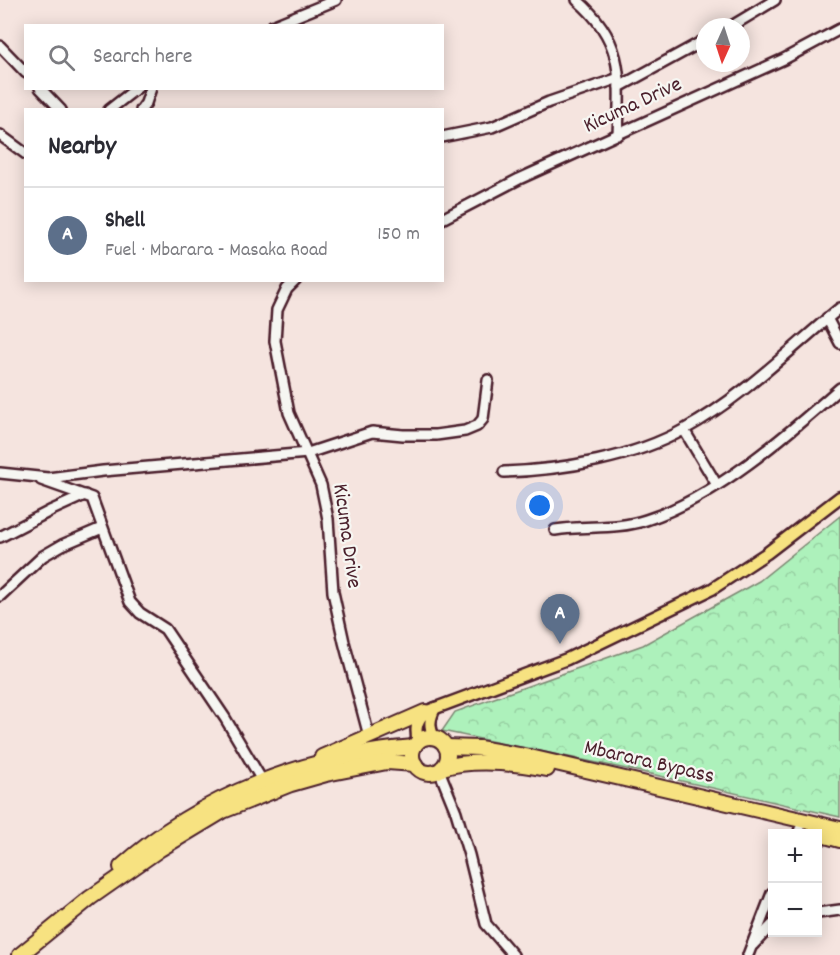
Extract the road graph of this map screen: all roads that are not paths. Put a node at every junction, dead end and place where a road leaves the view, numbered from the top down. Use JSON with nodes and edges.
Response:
{"nodes":[{"id":1,"x":336,"y":0,"type":"edge"},
{"id":2,"x":577,"y":0,"type":"edge"},
{"id":3,"x":591,"y":0,"type":"edge"},
{"id":4,"x":775,"y":0,"type":"edge"},
{"id":5,"x":589,"y":10,"type":"junction"},
{"id":6,"x":746,"y":18,"type":"edge"},
{"id":7,"x":277,"y":24,"type":"edge"},
{"id":8,"x":840,"y":30,"type":"edge"},
{"id":9,"x":696,"y":44,"type":"edge"},
{"id":10,"x":0,"y":46,"type":"edge"},
{"id":11,"x":24,"y":71,"type":"edge"},
{"id":12,"x":619,"y":82,"type":"junction"},
{"id":13,"x":42,"y":90,"type":"edge"},
{"id":14,"x":134,"y":90,"type":"edge"},
{"id":15,"x":150,"y":90,"type":"edge"},
{"id":16,"x":59,"y":108,"type":"edge"},
{"id":17,"x":112,"y":108,"type":"edge"},
{"id":18,"x":142,"y":108,"type":"edge"},
{"id":19,"x":0,"y":135,"type":"edge"},
{"id":20,"x":618,"y":135,"type":"junction"},
{"id":21,"x":444,"y":137,"type":"edge"},
{"id":22,"x":24,"y":153,"type":"edge"},
{"id":23,"x":444,"y":218,"type":"edge"},
{"id":24,"x":294,"y":282,"type":"edge"},
{"id":25,"x":840,"y":308,"type":"edge"},
{"id":26,"x":827,"y":318,"type":"junction"},
{"id":27,"x":840,"y":343,"type":"edge"},
{"id":28,"x":488,"y":380,"type":"dead end"},
{"id":29,"x":840,"y":388,"type":"edge"},
{"id":30,"x":684,"y":430,"type":"junction"},
{"id":31,"x":308,"y":453,"type":"junction"},
{"id":32,"x":504,"y":472,"type":"dead end"},
{"id":33,"x":0,"y":473,"type":"edge"},
{"id":34,"x":36,"y":478,"type":"junction"},
{"id":35,"x":717,"y":485,"type":"junction"},
{"id":36,"x":85,"y":495,"type":"junction"},
{"id":37,"x":840,"y":497,"type":"edge"},
{"id":38,"x":102,"y":528,"type":"junction"},
{"id":39,"x":555,"y":530,"type":"dead end"},
{"id":40,"x":0,"y":537,"type":"edge"},
{"id":41,"x":0,"y":596,"type":"edge"},
{"id":42,"x":430,"y":710,"type":"junction"},
{"id":43,"x":369,"y":736,"type":"junction"},
{"id":44,"x":434,"y":738,"type":"junction"},
{"id":45,"x":416,"y":744,"type":"junction"},
{"id":46,"x":446,"y":747,"type":"junction"},
{"id":47,"x":349,"y":750,"type":"junction"},
{"id":48,"x":415,"y":765,"type":"junction"},
{"id":49,"x":441,"y":769,"type":"junction"},
{"id":50,"x":262,"y":782,"type":"junction"},
{"id":51,"x":791,"y":829,"type":"edge"},
{"id":52,"x":840,"y":829,"type":"edge"},
{"id":53,"x":822,"y":835,"type":"edge"},
{"id":54,"x":840,"y":840,"type":"edge"},
{"id":55,"x":90,"y":897,"type":"junction"},
{"id":56,"x":768,"y":902,"type":"edge"},
{"id":57,"x":840,"y":910,"type":"edge"},
{"id":58,"x":822,"y":912,"type":"edge"},
{"id":59,"x":768,"y":928,"type":"edge"},
{"id":60,"x":747,"y":953,"type":"edge"},
{"id":61,"x":20,"y":955,"type":"edge"},
{"id":62,"x":513,"y":955,"type":"edge"}],
"edges":[{"from":1,"to":7,"type":"street"},
{"from":2,"to":5,"type":"street"},
{"from":3,"to":5,"type":"street"},
{"from":4,"to":6,"type":"street"},
{"from":5,"to":12,"type":"street"},
{"from":8,"to":20,"type":"street","name":"Kicuma Drive"},
{"from":9,"to":12,"type":"street"},
{"from":10,"to":11,"type":"street"},
{"from":12,"to":20,"type":"street"},
{"from":12,"to":21,"type":"street"},
{"from":13,"to":16,"type":"street"},
{"from":14,"to":17,"type":"street"},
{"from":15,"to":18,"type":"street"},
{"from":19,"to":22,"type":"street"},
{"from":20,"to":23,"type":"street","name":"Kicuma Drive"},
{"from":24,"to":31,"type":"street","name":"Kicuma Drive"},
{"from":25,"to":26,"type":"street"},
{"from":26,"to":27,"type":"street"},
{"from":26,"to":30,"type":"street"},
{"from":28,"to":31,"type":"street"},
{"from":29,"to":35,"type":"street"},
{"from":30,"to":32,"type":"street"},
{"from":30,"to":35,"type":"street"},
{"from":31,"to":34,"type":"street"},
{"from":31,"to":43,"type":"street","name":"Kicuma Drive"},
{"from":33,"to":34,"type":"street"},
{"from":34,"to":36,"type":"street"},
{"from":35,"to":39,"type":"street"},
{"from":36,"to":38,"type":"street"},
{"from":36,"to":40,"type":"street"},
{"from":37,"to":42,"type":"main road"},
{"from":38,"to":41,"type":"street"},
{"from":38,"to":50,"type":"street"},
{"from":42,"to":43,"type":"highway"},
{"from":42,"to":44,"type":"main road"},
{"from":42,"to":45,"type":"main road"},
{"from":43,"to":47,"type":"highway"},
{"from":44,"to":45,"type":"highway"},
{"from":44,"to":46,"type":"highway"},
{"from":45,"to":47,"type":"highway"},
{"from":45,"to":48,"type":"highway"},
{"from":46,"to":49,"type":"highway"},
{"from":46,"to":52,"type":"highway","name":"Mbarara Bypass"},
{"from":47,"to":50,"type":"highway"},
{"from":48,"to":49,"type":"highway"},
{"from":48,"to":55,"type":"highway"},
{"from":49,"to":51,"type":"highway","name":"Mbarara Bypass"},
{"from":49,"to":62,"type":"street"},
{"from":50,"to":55,"type":"highway"},
{"from":53,"to":54,"type":"highway","name":"Mbarara Bypass"},
{"from":55,"to":61,"type":"highway"},
{"from":56,"to":60,"type":"street"},
{"from":57,"to":58,"type":"street"},
{"from":59,"to":60,"type":"street"}]}
